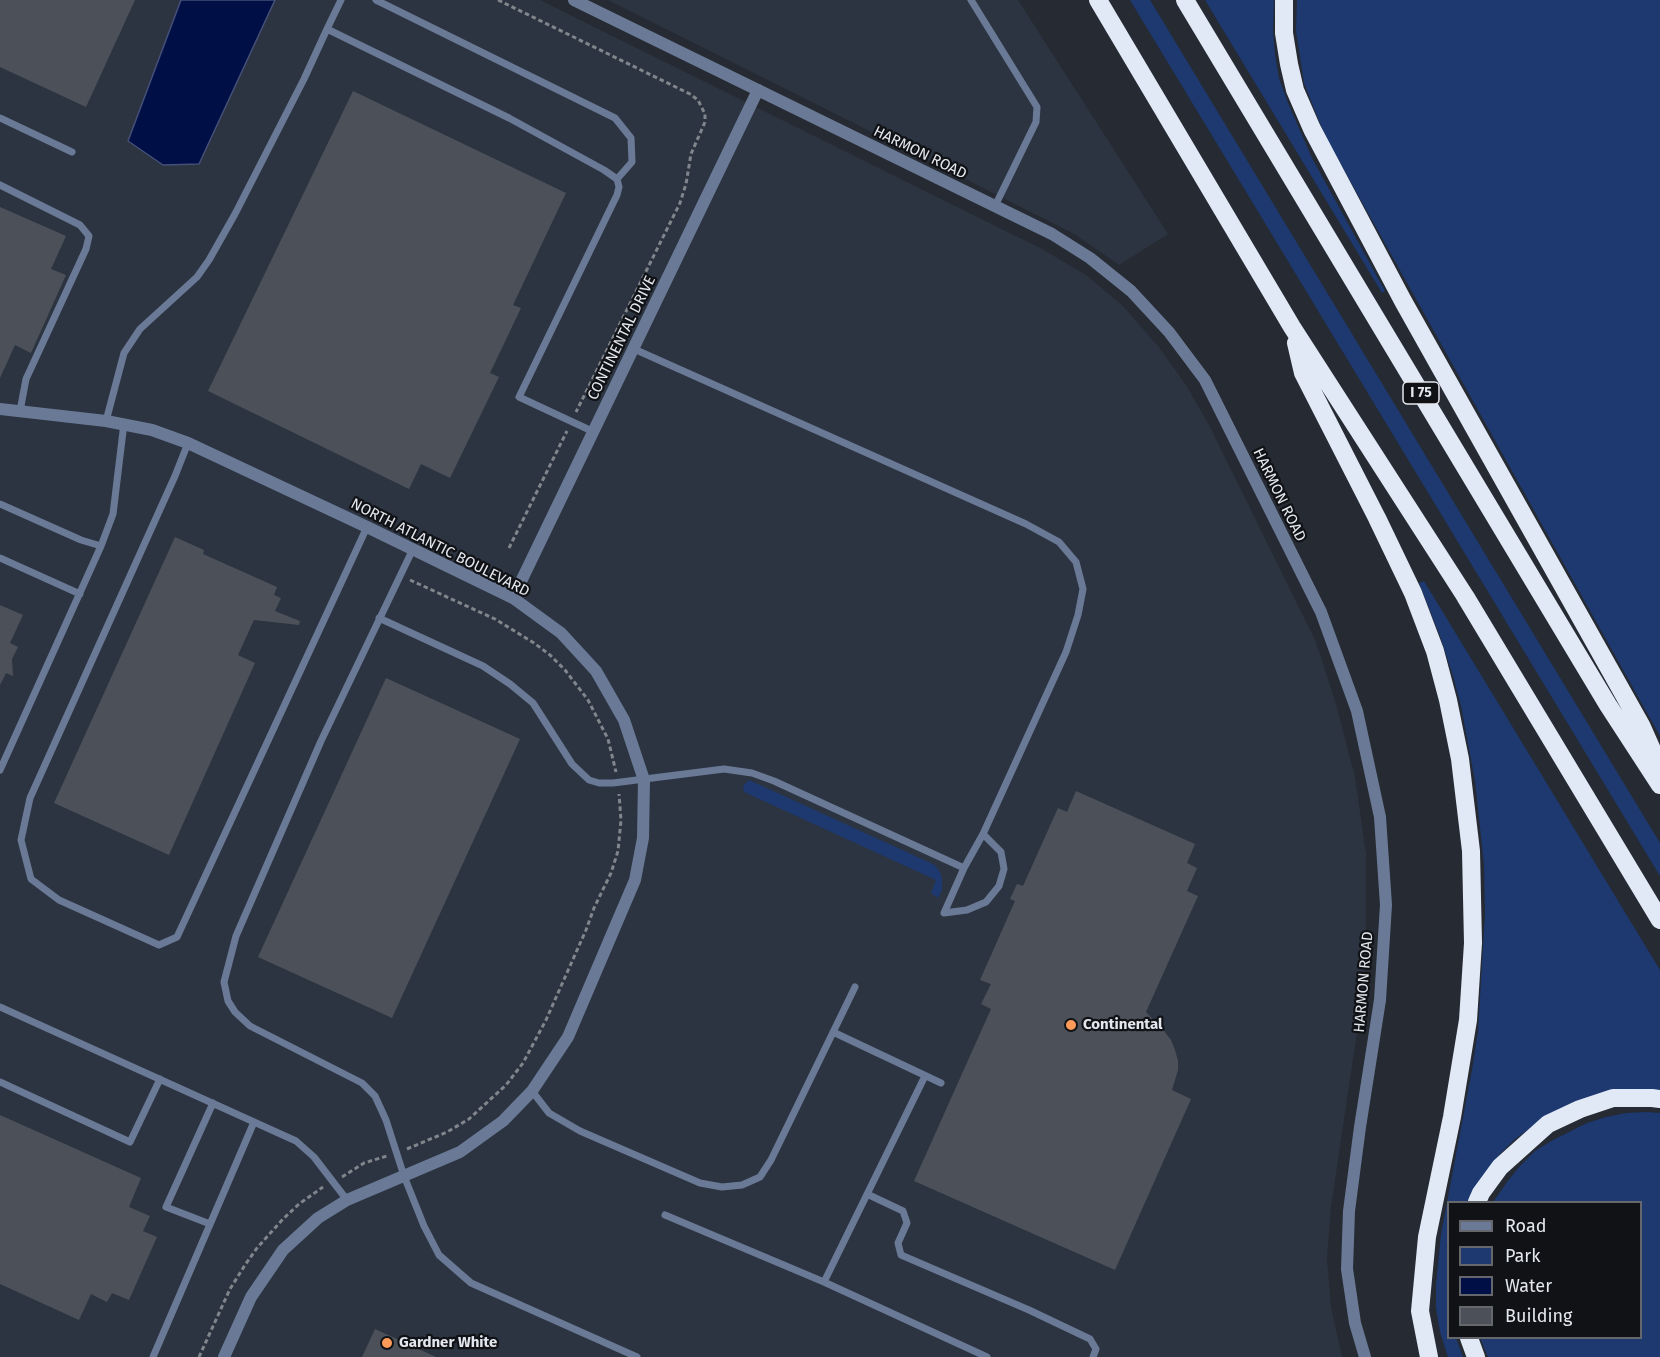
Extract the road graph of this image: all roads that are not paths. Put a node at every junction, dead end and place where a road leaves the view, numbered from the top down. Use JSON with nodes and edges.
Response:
{"nodes":[{"id":1,"x":341,"y":0,"type":"edge"},
{"id":2,"x":376,"y":0,"type":"edge"},
{"id":3,"x":574,"y":0,"type":"edge"},
{"id":4,"x":970,"y":0,"type":"edge"},
{"id":5,"x":1098,"y":0,"type":"edge"},
{"id":6,"x":1185,"y":0,"type":"edge"},
{"id":7,"x":1284,"y":0,"type":"edge"},
{"id":8,"x":327,"y":29,"type":"junction"},
{"id":9,"x":758,"y":90,"type":"junction"},
{"id":10,"x":0,"y":118,"type":"edge"},
{"id":11,"x":72,"y":152,"type":"dead end"},
{"id":12,"x":616,"y":179,"type":"junction"},
{"id":13,"x":0,"y":186,"type":"edge"},
{"id":14,"x":995,"y":206,"type":"junction"},
{"id":15,"x":1292,"y":327,"type":"junction"},
{"id":16,"x":634,"y":348,"type":"junction"},
{"id":17,"x":0,"y":409,"type":"edge"},
{"id":18,"x":20,"y":411,"type":"junction"},
{"id":19,"x":106,"y":421,"type":"junction"},
{"id":20,"x":124,"y":423,"type":"junction"},
{"id":21,"x":594,"y":432,"type":"junction"},
{"id":22,"x":188,"y":444,"type":"junction"},
{"id":23,"x":0,"y":504,"type":"edge"},
{"id":24,"x":367,"y":527,"type":"junction"},
{"id":25,"x":101,"y":546,"type":"junction"},
{"id":26,"x":413,"y":549,"type":"junction"},
{"id":27,"x":0,"y":558,"type":"edge"},
{"id":28,"x":80,"y":594,"type":"junction"},
{"id":29,"x":513,"y":598,"type":"junction"},
{"id":30,"x":380,"y":618,"type":"junction"},
{"id":31,"x":1660,"y":768,"type":"edge"},
{"id":32,"x":0,"y":770,"type":"edge"},
{"id":33,"x":644,"y":780,"type":"junction"},
{"id":34,"x":1660,"y":784,"type":"edge"},
{"id":35,"x":982,"y":834,"type":"junction"},
{"id":36,"x":964,"y":868,"type":"junction"},
{"id":37,"x":1660,"y":920,"type":"edge"},
{"id":38,"x":855,"y":987,"type":"dead end"},
{"id":39,"x":0,"y":1007,"type":"edge"},
{"id":40,"x":833,"y":1032,"type":"junction"},
{"id":41,"x":925,"y":1076,"type":"junction"},
{"id":42,"x":160,"y":1079,"type":"junction"},
{"id":43,"x":0,"y":1082,"type":"edge"},
{"id":44,"x":941,"y":1083,"type":"dead end"},
{"id":45,"x":532,"y":1091,"type":"junction"},
{"id":46,"x":1660,"y":1099,"type":"edge"},
{"id":47,"x":213,"y":1104,"type":"junction"},
{"id":48,"x":254,"y":1122,"type":"junction"},
{"id":49,"x":404,"y":1176,"type":"junction"},
{"id":50,"x":867,"y":1194,"type":"junction"},
{"id":51,"x":347,"y":1200,"type":"junction"},
{"id":52,"x":1478,"y":1201,"type":"edge"},
{"id":53,"x":665,"y":1215,"type":"dead end"},
{"id":54,"x":210,"y":1224,"type":"junction"},
{"id":55,"x":824,"y":1282,"type":"junction"},
{"id":56,"x":1469,"y":1339,"type":"edge"},
{"id":57,"x":153,"y":1357,"type":"edge"},
{"id":58,"x":224,"y":1357,"type":"edge"},
{"id":59,"x":637,"y":1357,"type":"edge"},
{"id":60,"x":987,"y":1357,"type":"edge"},
{"id":61,"x":1093,"y":1357,"type":"edge"},
{"id":62,"x":1365,"y":1357,"type":"edge"},
{"id":63,"x":1429,"y":1357,"type":"edge"},
{"id":64,"x":1476,"y":1357,"type":"edge"}],
"edges":[{"from":1,"to":8,"type":"lane"},
{"from":2,"to":12,"type":"lane"},
{"from":3,"to":9,"type":"street","name":"HARMON ROAD"},
{"from":4,"to":14,"type":"lane"},
{"from":5,"to":15,"type":"highway"},
{"from":6,"to":34,"type":"highway","number":"I 75"},
{"from":7,"to":31,"type":"highway"},
{"from":8,"to":12,"type":"lane"},
{"from":8,"to":19,"type":"lane"},
{"from":9,"to":14,"type":"street","name":"HARMON ROAD"},
{"from":9,"to":16,"type":"street","name":"CONTINENTAL DRIVE"},
{"from":10,"to":11,"type":"lane"},
{"from":12,"to":21,"type":"lane"},
{"from":13,"to":18,"type":"lane"},
{"from":14,"to":62,"type":"street","name":"HARMON ROAD"},
{"from":15,"to":37,"type":"highway"},
{"from":15,"to":63,"type":"highway"},
{"from":16,"to":21,"type":"street","name":"CONTINENTAL DRIVE"},
{"from":16,"to":35,"type":"lane"},
{"from":17,"to":18,"type":"street","name":"NORTH ATLANTIC BOULEVARD"},
{"from":18,"to":19,"type":"street","name":"NORTH ATLANTIC BOULEVARD"},
{"from":19,"to":20,"type":"street","name":"NORTH ATLANTIC BOULEVARD"},
{"from":20,"to":22,"type":"street","name":"NORTH ATLANTIC BOULEVARD"},
{"from":20,"to":25,"type":"lane"},
{"from":21,"to":29,"type":"street","name":"CONTINENTAL DRIVE"},
{"from":22,"to":24,"type":"street","name":"NORTH ATLANTIC BOULEVARD"},
{"from":22,"to":24,"type":"lane"},
{"from":23,"to":25,"type":"lane"},
{"from":24,"to":26,"type":"street","name":"NORTH ATLANTIC BOULEVARD"},
{"from":25,"to":28,"type":"lane"},
{"from":26,"to":29,"type":"street","name":"NORTH ATLANTIC BOULEVARD"},
{"from":26,"to":30,"type":"lane"},
{"from":27,"to":28,"type":"lane"},
{"from":28,"to":32,"type":"lane"},
{"from":29,"to":33,"type":"street","name":"NORTH ATLANTIC BOULEVARD"},
{"from":30,"to":33,"type":"lane"},
{"from":30,"to":49,"type":"lane"},
{"from":33,"to":36,"type":"lane"},
{"from":33,"to":45,"type":"street","name":"NORTH ATLANTIC BOULEVARD"},
{"from":35,"to":36,"type":"lane"},
{"from":35,"to":36,"type":"lane"},
{"from":38,"to":40,"type":"lane"},
{"from":39,"to":42,"type":"lane"},
{"from":40,"to":41,"type":"lane"},
{"from":40,"to":45,"type":"lane"},
{"from":41,"to":44,"type":"lane"},
{"from":41,"to":50,"type":"lane"},
{"from":42,"to":43,"type":"lane"},
{"from":42,"to":47,"type":"lane"},
{"from":45,"to":49,"type":"street","name":"NORTH ATLANTIC BOULEVARD"},
{"from":46,"to":52,"type":"highway"},
{"from":47,"to":48,"type":"lane"},
{"from":47,"to":54,"type":"lane"},
{"from":48,"to":51,"type":"lane"},
{"from":48,"to":54,"type":"lane"},
{"from":49,"to":51,"type":"street","name":"NORTH ATLANTIC BOULEVARD"},
{"from":49,"to":59,"type":"lane"},
{"from":50,"to":55,"type":"lane"},
{"from":50,"to":61,"type":"lane"},
{"from":51,"to":58,"type":"street","name":"NORTH ATLANTIC BOULEVARD"},
{"from":53,"to":55,"type":"lane"},
{"from":54,"to":57,"type":"lane"},
{"from":55,"to":60,"type":"lane"},
{"from":56,"to":64,"type":"highway"}]}
